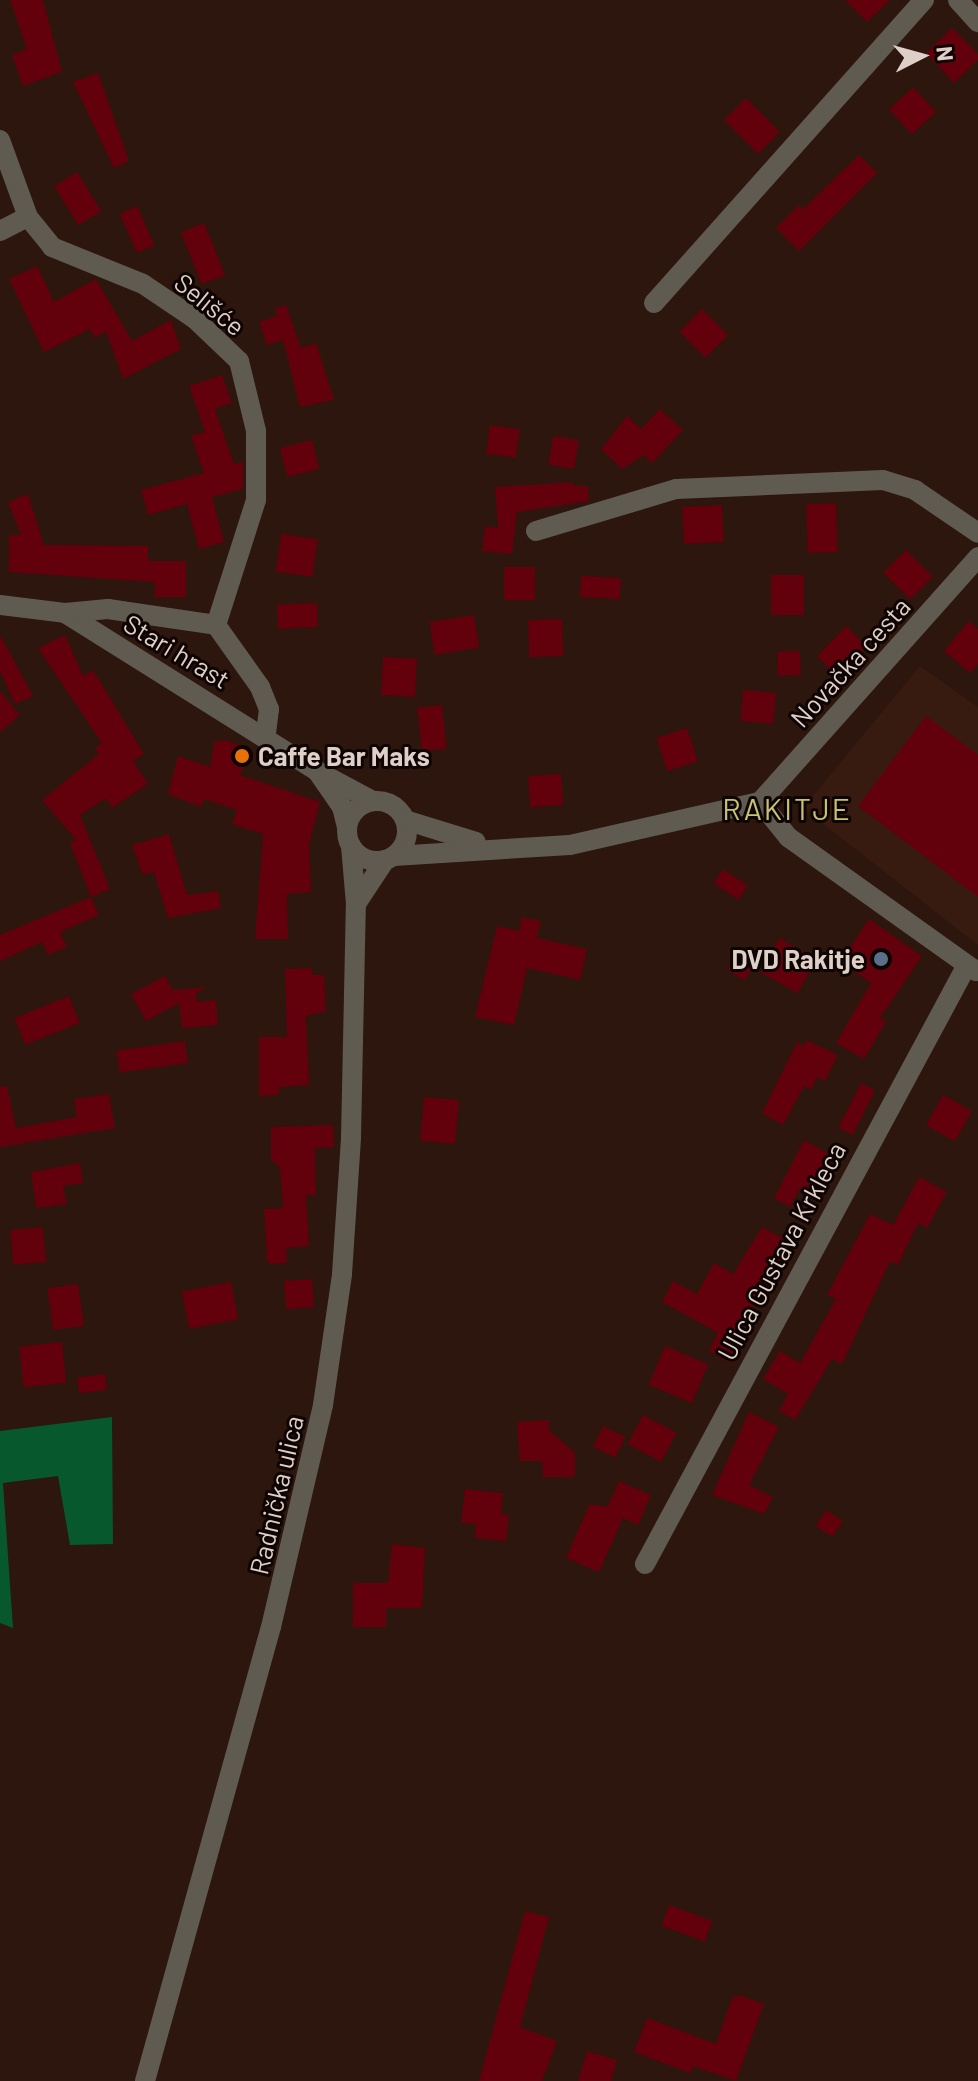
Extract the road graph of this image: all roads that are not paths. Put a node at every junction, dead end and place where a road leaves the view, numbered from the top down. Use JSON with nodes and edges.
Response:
{"nodes":[{"id":1,"x":924,"y":0,"type":"edge"},
{"id":2,"x":958,"y":0,"type":"edge"},
{"id":3,"x":978,"y":22,"type":"edge"},
{"id":4,"x":0,"y":140,"type":"edge"},
{"id":5,"x":28,"y":217,"type":"junction"},
{"id":6,"x":0,"y":231,"type":"edge"},
{"id":7,"x":654,"y":303,"type":"dead end"},
{"id":8,"x":536,"y":531,"type":"dead end"},
{"id":9,"x":978,"y":533,"type":"edge"},
{"id":10,"x":978,"y":557,"type":"edge"},
{"id":11,"x":0,"y":605,"type":"edge"},
{"id":12,"x":65,"y":613,"type":"junction"},
{"id":13,"x":216,"y":625,"type":"junction"},
{"id":14,"x":266,"y":735,"type":"junction"},
{"id":15,"x":317,"y":771,"type":"junction"},
{"id":16,"x":373,"y":801,"type":"junction"},
{"id":17,"x":760,"y":802,"type":"junction"},
{"id":18,"x":405,"y":820,"type":"junction"},
{"id":19,"x":349,"y":836,"type":"junction"},
{"id":20,"x":516,"y":847,"type":"junction"},
{"id":21,"x":389,"y":858,"type":"junction"},
{"id":22,"x":356,"y":904,"type":"junction"},
{"id":23,"x":972,"y":969,"type":"edge"},
{"id":24,"x":645,"y":1564,"type":"dead end"},
{"id":25,"x":145,"y":2081,"type":"edge"}],
"edges":[{"from":1,"to":7,"type":"street"},
{"from":2,"to":3,"type":"street"},
{"from":4,"to":5,"type":"street","name":"Selišće"},
{"from":5,"to":6,"type":"street"},
{"from":5,"to":13,"type":"street","name":"Selišće"},
{"from":8,"to":9,"type":"street"},
{"from":10,"to":17,"type":"street","name":"Novačka cesta"},
{"from":11,"to":12,"type":"street","name":"Stari hrast"},
{"from":12,"to":13,"type":"street"},
{"from":12,"to":14,"type":"street","name":"Stari hrast"},
{"from":13,"to":14,"type":"street"},
{"from":14,"to":15,"type":"street","name":"Stari hrast"},
{"from":15,"to":16,"type":"street","name":"Stari hrast"},
{"from":15,"to":19,"type":"street","name":"Stari hrast"},
{"from":16,"to":18,"type":"street"},
{"from":16,"to":19,"type":"street"},
{"from":17,"to":20,"type":"street"},
{"from":17,"to":23,"type":"street"},
{"from":18,"to":20,"type":"street"},
{"from":18,"to":21,"type":"street"},
{"from":19,"to":21,"type":"street"},
{"from":19,"to":22,"type":"street","name":"Radnička ulica"},
{"from":20,"to":21,"type":"street"},
{"from":21,"to":22,"type":"street"},
{"from":22,"to":25,"type":"street","name":"Radnička ulica"},
{"from":23,"to":24,"type":"street","name":"Ulica Gustava Krkleca"}]}
